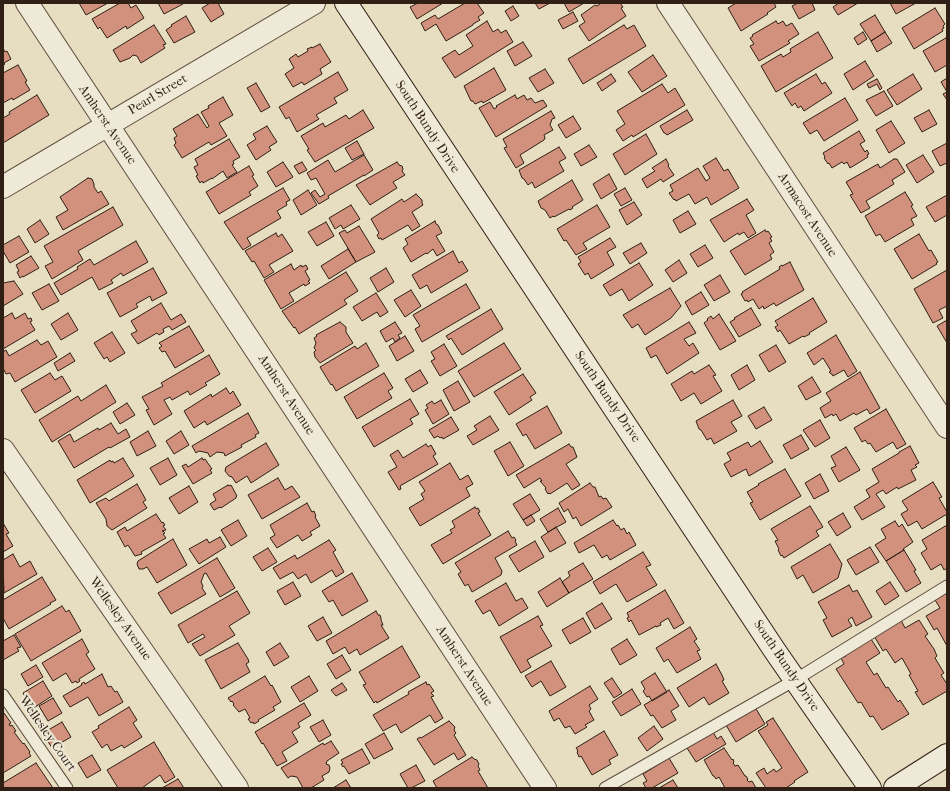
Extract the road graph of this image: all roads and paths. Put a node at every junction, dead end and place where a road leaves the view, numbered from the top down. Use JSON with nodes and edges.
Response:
{"nodes":[{"id":1,"x":27,"y":3,"type":"edge"},
{"id":2,"x":314,"y":3,"type":"edge"},
{"id":3,"x":346,"y":3,"type":"edge"},
{"id":4,"x":668,"y":3,"type":"edge"},
{"id":5,"x":108,"y":125,"type":"junction"},
{"id":6,"x":3,"y":187,"type":"edge"},
{"id":7,"x":947,"y":427,"type":"edge"},
{"id":8,"x":3,"y":450,"type":"edge"},
{"id":9,"x":947,"y":586,"type":"edge"},
{"id":10,"x":795,"y":680,"type":"junction"},
{"id":11,"x":3,"y":695,"type":"edge"},
{"id":12,"x":947,"y":755,"type":"edge"},
{"id":13,"x":67,"y":788,"type":"edge"},
{"id":14,"x":237,"y":788,"type":"edge"},
{"id":15,"x":545,"y":788,"type":"edge"},
{"id":16,"x":605,"y":788,"type":"edge"},
{"id":17,"x":870,"y":788,"type":"edge"},
{"id":18,"x":895,"y":788,"type":"edge"}],
"edges":[{"from":1,"to":5,"type":"street","name":"Amherst Avenue"},
{"from":2,"to":5,"type":"street","name":"Pearl Street"},
{"from":3,"to":10,"type":"street","name":"South Bundy Drive"},
{"from":4,"to":7,"type":"street","name":"Armacost Avenue"},
{"from":5,"to":6,"type":"street","name":"Pearl Street"},
{"from":5,"to":15,"type":"street","name":"Amherst Avenue"},
{"from":8,"to":14,"type":"street","name":"Wellesley Avenue"},
{"from":9,"to":10,"type":"lane"},
{"from":10,"to":16,"type":"lane"},
{"from":10,"to":17,"type":"street","name":"South Bundy Drive"},
{"from":11,"to":13,"type":"lane","name":"Wellesley Court"},
{"from":12,"to":18,"type":"street"}]}
